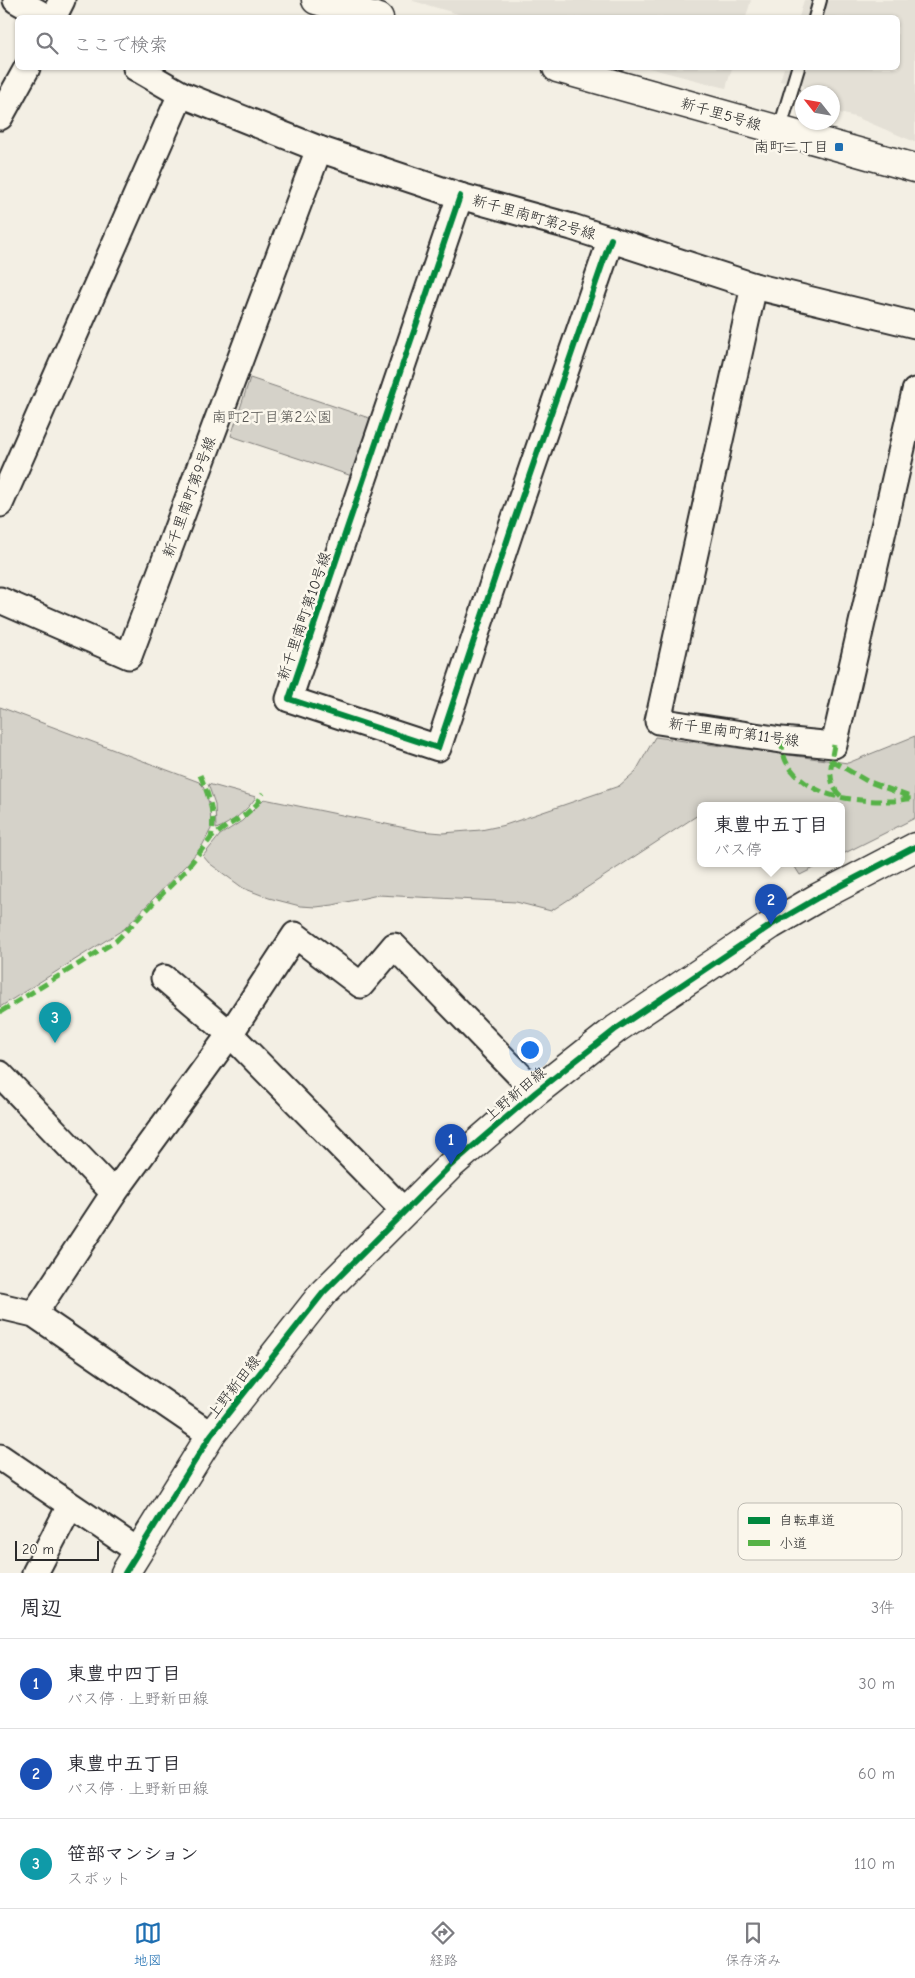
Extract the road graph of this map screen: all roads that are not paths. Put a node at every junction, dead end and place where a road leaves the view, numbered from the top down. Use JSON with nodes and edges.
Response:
{"nodes":[{"id":1,"x":16,"y":0,"type":"edge"},
{"id":2,"x":62,"y":0,"type":"edge"},
{"id":3,"x":316,"y":0,"type":"edge"},
{"id":4,"x":820,"y":0,"type":"edge"},
{"id":5,"x":43,"y":15,"type":"edge"},
{"id":6,"x":54,"y":15,"type":"edge"},
{"id":7,"x":368,"y":15,"type":"edge"},
{"id":8,"x":816,"y":15,"type":"edge"},
{"id":9,"x":26,"y":70,"type":"edge"},
{"id":10,"x":139,"y":70,"type":"edge"},
{"id":11,"x":564,"y":70,"type":"edge"},
{"id":12,"x":797,"y":70,"type":"edge"},
{"id":13,"x":181,"y":94,"type":"junction"},
{"id":14,"x":0,"y":117,"type":"edge"},
{"id":15,"x":780,"y":130,"type":"junction"},
{"id":16,"x":319,"y":149,"type":"junction"},
{"id":17,"x":915,"y":168,"type":"edge"},
{"id":18,"x":460,"y":196,"type":"junction"},
{"id":19,"x":611,"y":239,"type":"junction"},
{"id":20,"x":754,"y":286,"type":"junction"},
{"id":21,"x":915,"y":325,"type":"edge"},
{"id":22,"x":915,"y":391,"type":"edge"},
{"id":23,"x":0,"y":504,"type":"edge"},
{"id":24,"x":0,"y":600,"type":"edge"},
{"id":25,"x":913,"y":852,"type":"edge"},
{"id":26,"x":164,"y":978,"type":"dead end"},
{"id":27,"x":230,"y":1034,"type":"junction"},
{"id":28,"x":0,"y":1074,"type":"edge"},
{"id":29,"x":536,"y":1092,"type":"junction"},
{"id":30,"x":114,"y":1193,"type":"junction"},
{"id":31,"x":404,"y":1211,"type":"junction"},
{"id":32,"x":0,"y":1306,"type":"edge"},
{"id":33,"x":34,"y":1314,"type":"junction"},
{"id":34,"x":211,"y":1435,"type":"junction"},
{"id":35,"x":0,"y":1457,"type":"edge"},
{"id":36,"x":70,"y":1506,"type":"junction"},
{"id":37,"x":132,"y":1562,"type":"edge"},
{"id":38,"x":35,"y":1573,"type":"edge"}],
"edges":[{"from":1,"to":5,"type":"street"},
{"from":2,"to":6,"type":"street"},
{"from":3,"to":7,"type":"street"},
{"from":4,"to":8,"type":"lane"},
{"from":9,"to":14,"type":"street"},
{"from":10,"to":13,"type":"street","name":"新千里南町第2号線"},
{"from":11,"to":15,"type":"street","name":"新千里5号線"},
{"from":12,"to":15,"type":"lane"},
{"from":13,"to":16,"type":"street","name":"新千里南町第2号線"},
{"from":13,"to":23,"type":"street"},
{"from":15,"to":17,"type":"street","name":"新千里5号線"},
{"from":16,"to":18,"type":"street","name":"新千里南町第2号線"},
{"from":16,"to":24,"type":"street","name":"新千里南町第9号線"},
{"from":18,"to":19,"type":"street","name":"新千里南町第2号線"},
{"from":18,"to":19,"type":"street","name":"新千里南町第10号線"},
{"from":19,"to":20,"type":"street","name":"新千里南町第2号線"},
{"from":20,"to":21,"type":"street","name":"新千里南町第2号線"},
{"from":20,"to":22,"type":"street","name":"新千里南町第11号線"},
{"from":25,"to":29,"type":"street","name":"上野新田線"},
{"from":26,"to":27,"type":"street"},
{"from":27,"to":29,"type":"street"},
{"from":27,"to":30,"type":"street"},
{"from":27,"to":31,"type":"street"},
{"from":28,"to":30,"type":"street"},
{"from":29,"to":31,"type":"street","name":"上野新田線"},
{"from":30,"to":33,"type":"street"},
{"from":31,"to":34,"type":"street","name":"上野新田線"},
{"from":32,"to":33,"type":"street"},
{"from":33,"to":34,"type":"street"},
{"from":34,"to":37,"type":"street","name":"上野新田線"},
{"from":35,"to":36,"type":"street"},
{"from":36,"to":37,"type":"street"},
{"from":36,"to":38,"type":"street"}]}
